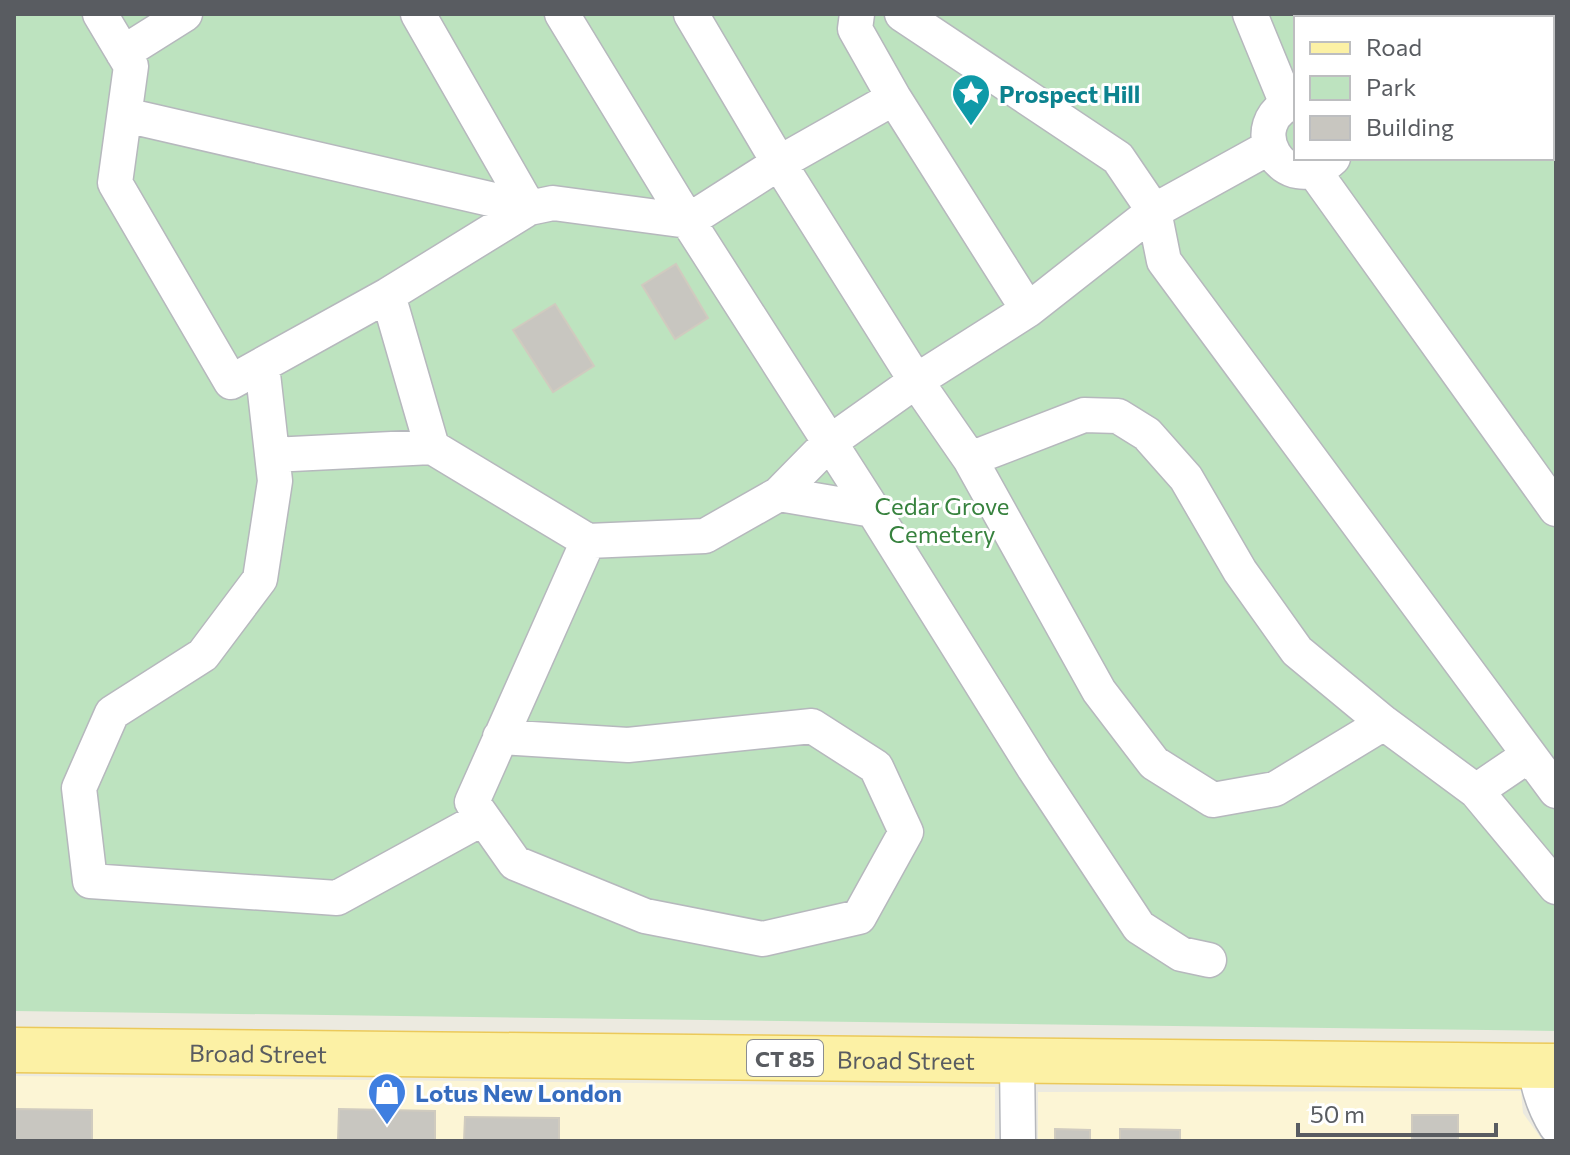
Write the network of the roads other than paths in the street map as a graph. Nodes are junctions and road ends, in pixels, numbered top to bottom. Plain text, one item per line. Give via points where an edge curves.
1 (100, 14) edge
2 (185, 14) edge
3 (418, 14) edge
4 (562, 14) edge
5 (691, 14) edge
6 (857, 14) edge
7 (902, 14) edge
8 (1250, 14) edge
9 (123, 53) junction
10 (894, 98) junction
11 (1292, 102) edge
12 (125, 115) junction
13 (1270, 147) junction
14 (779, 163) junction
15 (1324, 165) edge
16 (529, 208) junction
17 (1154, 211) junction
18 (688, 221) junction
19 (388, 295) junction
20 (1028, 310) junction
21 (262, 365) junction
22 (916, 381) junction
23 (830, 442) junction
24 (432, 447) junction
25 (272, 455) junction
26 (970, 459) junction
27 (779, 494) junction
28 (1556, 509) edge
29 (873, 510) junction
30 (588, 541) junction
31 (1384, 723) junction
32 (500, 737) junction
33 (1529, 755) junction
34 (1476, 791) junction
35 (1556, 791) edge
36 (483, 818) junction
37 (1556, 887) edge
38 (1209, 960) dead end
39 (14, 1050) edge
40 (1017, 1061) junction
41 (1546, 1066) edge
42 (1556, 1126) edge
43 (1018, 1141) edge

1 - 9 street
2 - 9 street
3 - 16 street
4 - 18 street
5 - 14 street
6 - 10 street via 855,29
7 - 17 street via 1118,158
8 - 11 street
9 - 12 street via 131,66
10 - 14 street
10 - 20 street
11 - 13 street via 1279,110 1269,127
12 - 16 street
12 - 21 street via 115,183 231,382
13 - 15 street via 1292,170
13 - 17 street
14 - 18 street
14 - 22 street
15 - 28 street
16 - 18 street via 553,203
16 - 19 street
17 - 20 street
17 - 33 street via 1164,261
18 - 23 street
19 - 21 street
19 - 24 street
20 - 22 street
21 - 25 street
22 - 23 street
22 - 26 street
23 - 27 street
23 - 29 street
24 - 25 street
24 - 30 street
25 - 36 street via 275,481 260,579 203,655 112,713 79,788 90,881 337,898
26 - 31 street via 1084,415 1118,416 1147,434 1186,478 1240,571 1297,651
26 - 31 street via 1099,691 1154,763 1213,800 1275,789
27 - 29 street
27 - 30 street via 705,536
29 - 38 street via 1139,927 1181,954
30 - 32 street
31 - 34 street
32 - 36 street via 472,802
32 - 36 street via 628,745 812,726 876,767 906,832 859,917 763,939 645,916 515,863
33 - 34 street
33 - 35 street
34 - 37 street
39 - 40 main road, Broad Street / CT 85
40 - 41 main road, Broad Street / CT 85
40 - 43 street
41 - 42 street via 1539,1090

